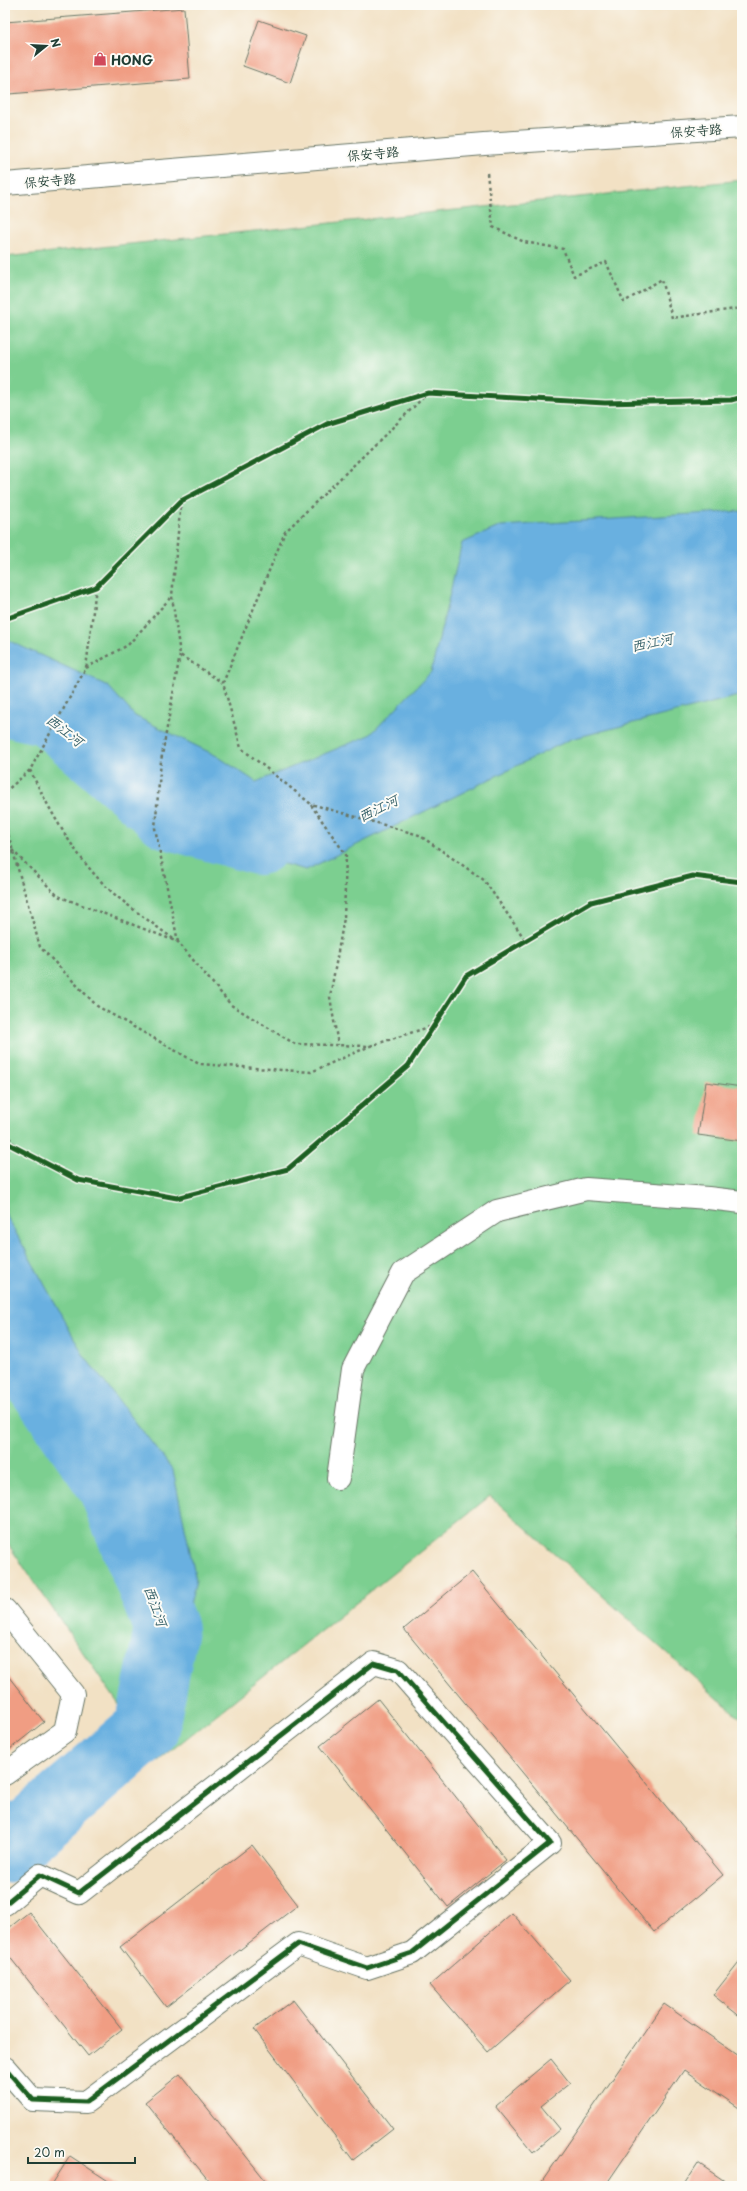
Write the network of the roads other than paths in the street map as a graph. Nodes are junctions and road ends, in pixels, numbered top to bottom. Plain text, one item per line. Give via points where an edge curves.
1 (742, 127) edge
2 (5, 184) edge
3 (742, 1202) edge
4 (338, 1478) dead end
5 (5, 1610) edge
6 (5, 1774) edge
7 (5, 1904) edge
8 (5, 2068) edge

1 - 2 street, 保安寺路 via 484,144
3 - 4 street via 586,1189 497,1211 403,1273 353,1369
5 - 6 street via 73,1694 65,1731
7 - 8 street via 40,1875 79,1893 374,1663 398,1670 550,1843 412,1953 367,1968 298,1944 86,2102 33,2100

